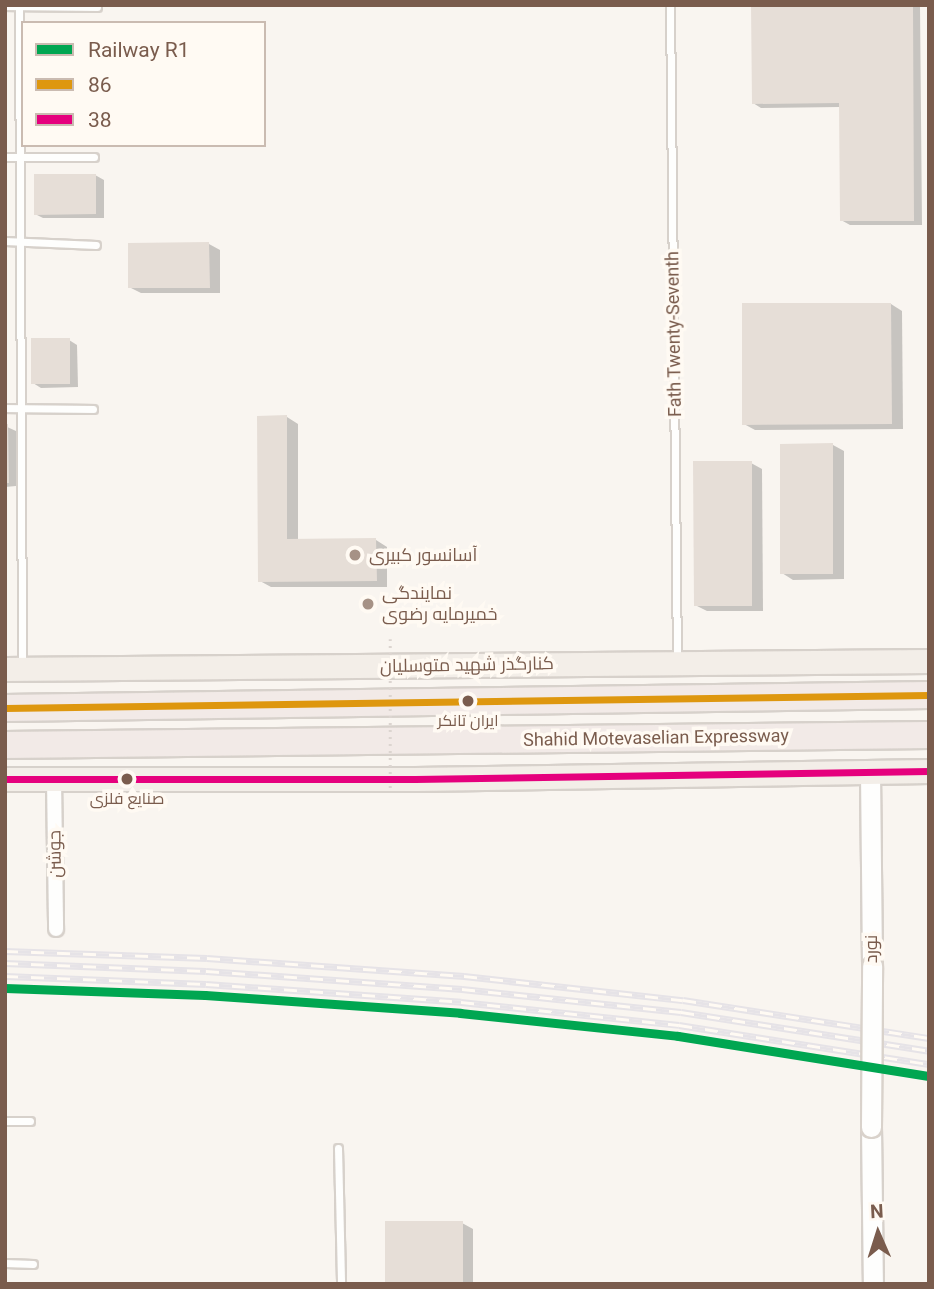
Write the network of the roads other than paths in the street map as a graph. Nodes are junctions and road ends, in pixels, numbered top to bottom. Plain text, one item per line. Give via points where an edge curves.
1 (670, 5) edge
2 (5, 6) edge
3 (19, 6) edge
4 (97, 7) dead end
5 (20, 157) junction
6 (93, 157) dead end
7 (5, 158) edge
8 (20, 241) junction
9 (5, 242) edge
10 (96, 245) dead end
11 (5, 408) edge
12 (21, 408) junction
13 (93, 409) dead end
14 (929, 661) edge
15 (677, 663) junction
16 (14, 669) edge
17 (929, 695) edge
18 (5, 708) edge
19 (929, 735) edge
20 (5, 745) edge
21 (929, 771) edge
22 (870, 772) junction
23 (5, 779) edge
24 (54, 779) junction
25 (56, 929) dead end
26 (5, 1121) edge
27 (30, 1121) dead end
28 (338, 1148) dead end
29 (5, 1264) edge
30 (33, 1264) dead end
31 (341, 1284) edge
32 (873, 1284) edge

1 - 15 lane, Fath Twenty-Seventh
2 - 3 lane
3 - 4 lane
3 - 5 lane
5 - 6 lane
5 - 7 lane
5 - 8 lane
8 - 9 lane
8 - 10 lane
8 - 12 lane
11 - 12 lane
12 - 13 lane
12 - 16 lane
14 - 15 main road, کنارگذر شهید متوسلیان
15 - 16 main road, کنارگذر شهید متوسلیان
17 - 18 highway
19 - 20 highway, Shahid Motevaselian Expressway
21 - 22 main road
22 - 24 main road
22 - 32 street, نورد, bridge
23 - 24 main road
24 - 25 street, جوشن
26 - 27 lane
28 - 31 lane
29 - 30 lane

